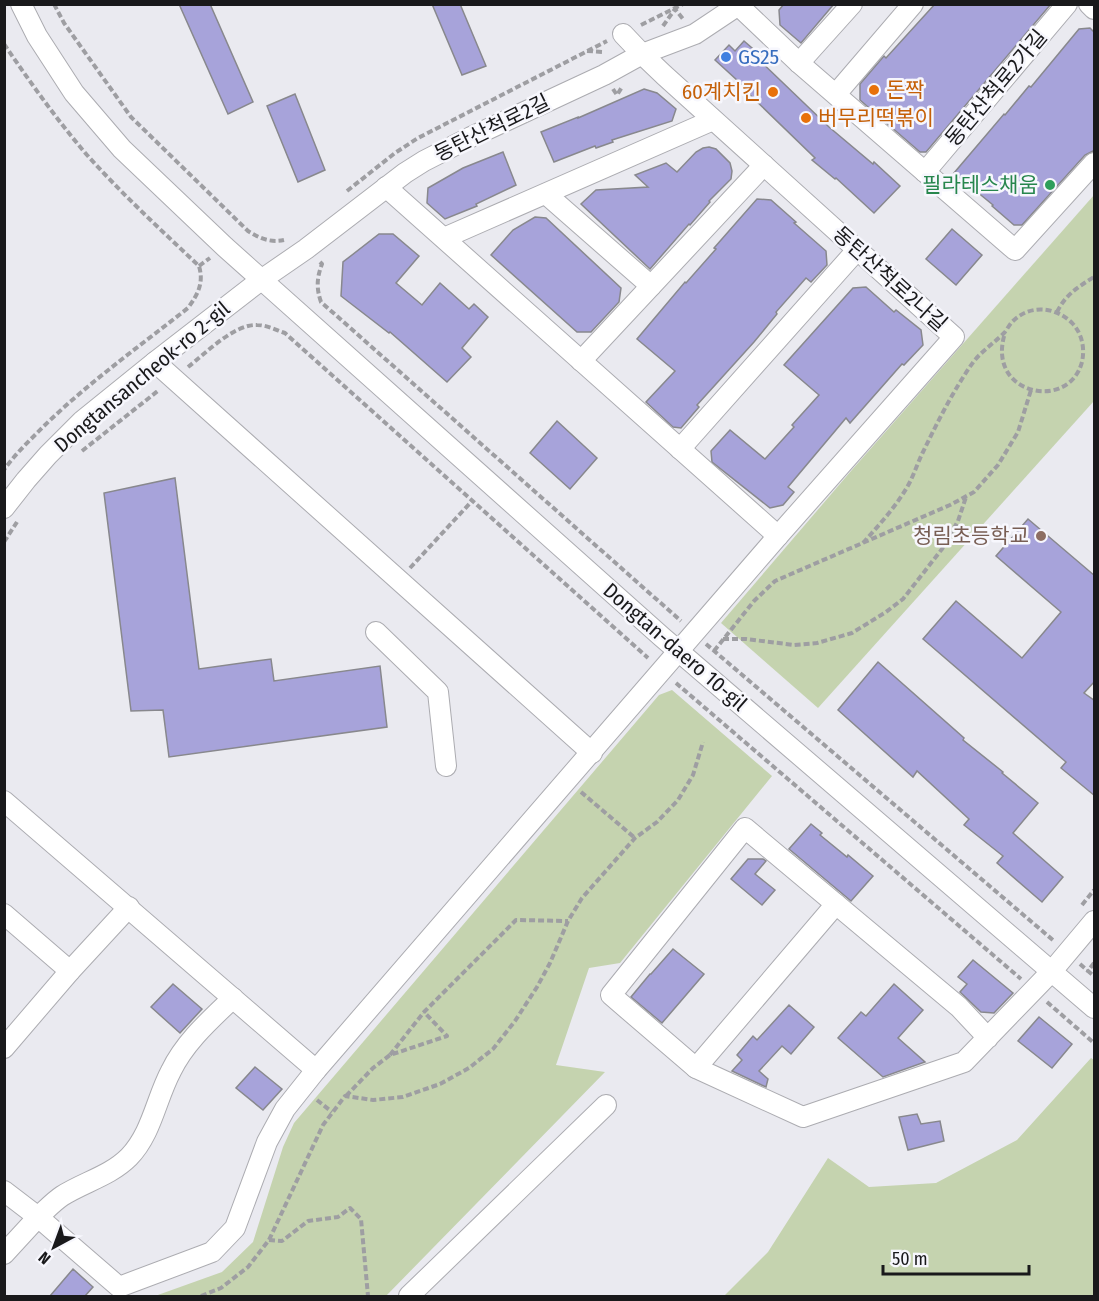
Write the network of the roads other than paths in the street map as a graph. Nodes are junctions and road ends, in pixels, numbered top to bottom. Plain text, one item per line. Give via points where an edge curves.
1 (21, 4) edge
2 (852, 4) edge
3 (913, 4) edge
4 (1068, 4) edge
5 (1089, 4) edge
6 (739, 5) edge
7 (1095, 9) edge
8 (623, 34) road end
9 (642, 54) junction
10 (799, 63) junction
11 (836, 94) junction
12 (713, 120) junction
13 (1095, 163) edge
14 (764, 165) junction
15 (924, 172) junction
16 (386, 187) junction
17 (546, 194) junction
18 (444, 238) junction
19 (857, 249) junction
20 (261, 280) junction
21 (651, 286) junction
22 (581, 361) junction
23 (155, 362) junction
24 (680, 449) junction
25 (12, 513) edge
26 (778, 536) junction
27 (376, 632) dead end
28 (679, 652) junction
29 (592, 753) junction
30 (446, 766) dead end
31 (4, 801) edge
32 (836, 904) junction
33 (129, 907) junction
34 (4, 914) edge
35 (1095, 921) edge
36 (70, 971) junction
37 (1052, 971) junction
38 (233, 998) junction
39 (1095, 1008) edge
40 (988, 1038) junction
41 (4, 1048) edge
42 (696, 1068) junction
43 (316, 1070) junction
44 (606, 1105) dead end
45 (4, 1191) edge
46 (38, 1217) junction
47 (4, 1254) edge
48 (112, 1292) edge
49 (409, 1296) edge

1 - 20 street, Dongtan-daero 10-gil via 74,93 122,149
2 - 10 street
3 - 11 street
4 - 15 street, 동탄산척로2가길
5 - 7 street
6 - 9 street, 동탄산척로2길 via 695,34
6 - 10 street
8 - 9 street, 동탄산척로2나길
9 - 12 street, 동탄산척로2나길
9 - 16 street, 동탄산척로2길 via 424,161
10 - 11 street
11 - 15 street
12 - 14 street, 동탄산척로2나길
12 - 17 street
13 - 15 street via 1015,250
14 - 19 street, 동탄산척로2나길
14 - 21 street
16 - 18 street
16 - 20 street, 동탄산척로2길
17 - 18 street
17 - 21 street
18 - 22 street
19 - 24 street
19 - 26 street, 동탄산척로2나길 via 954,337
20 - 23 street, Dongtansancheok-ro 2-gil
20 - 28 street, Dongtan-daero 10-gil
21 - 22 street
22 - 24 street
23 - 25 street, Dongtansancheok-ro 2-gil via 82,421 33,471
23 - 29 street
24 - 26 street
26 - 28 street, 동탄산척로2나길
27 - 30 street via 438,692
28 - 29 street, 동탄산척로2나길
28 - 37 street, Dongtan-daero 10-gil
29 - 43 street, 동탄산척로2나길
31 - 33 street
32 - 40 street via 959,1007
32 - 42 street
32 - 42 street via 745,828 611,995
33 - 36 street
33 - 38 street
34 - 36 street
35 - 37 street
36 - 41 street
37 - 39 street, Dongtan-daero 10-gil
37 - 40 street
38 - 43 street
38 - 46 street via 189,1043 171,1069 145,1136 128,1157 103,1176 61,1197
40 - 42 street via 964,1062 803,1117
43 - 48 street, 동탄산척로2나길 via 285,1110 267,1142 235,1228 212,1252
44 - 49 street
45 - 46 street
46 - 47 street
46 - 48 street

